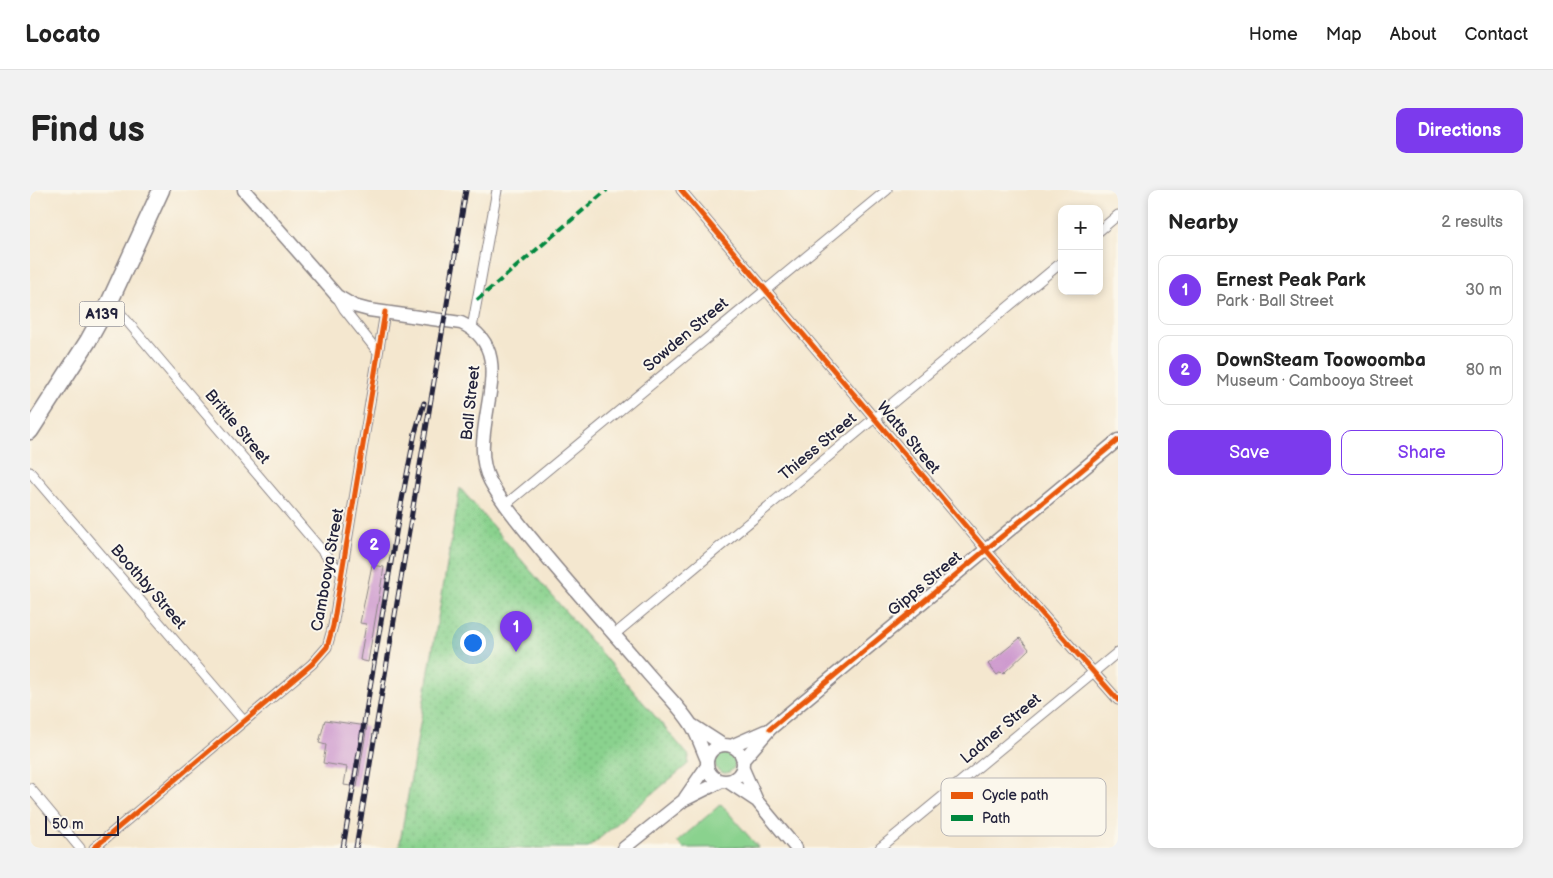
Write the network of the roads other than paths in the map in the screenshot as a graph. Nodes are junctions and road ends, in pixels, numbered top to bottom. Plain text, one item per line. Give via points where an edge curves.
1 (160, 190) edge
2 (244, 190) edge
3 (497, 190) edge
4 (681, 190) edge
5 (887, 190) edge
6 (1118, 215) edge
7 (1103, 228) edge
8 (1058, 265) edge
9 (765, 289) junction
10 (337, 296) junction
11 (110, 301) junction
12 (385, 312) junction
13 (472, 328) junction
14 (378, 352) junction
15 (875, 418) junction
16 (30, 431) edge
17 (1118, 440) edge
18 (30, 472) edge
19 (505, 505) junction
20 (986, 550) junction
21 (340, 573) junction
22 (615, 634) junction
23 (1118, 652) edge
24 (1094, 672) junction
25 (1118, 700) edge
26 (243, 720) junction
27 (692, 725) junction
28 (770, 729) junction
29 (727, 746) junction
30 (707, 763) junction
31 (743, 765) junction
32 (965, 778) edge
33 (725, 781) junction
34 (30, 788) edge
35 (941, 798) edge
36 (684, 800) junction
37 (757, 801) junction
38 (80, 848) edge
39 (94, 848) edge
40 (624, 848) edge
41 (796, 848) edge
42 (880, 848) edge

1 - 11 highway, A139
2 - 10 main road
3 - 13 street
4 - 9 street, Watts Street
5 - 9 street, Sowden Street
6 - 7 street
8 - 15 street, Thiess Street
9 - 15 street, Watts Street
9 - 19 street, Sowden Street
10 - 12 main road via 354,306
10 - 14 street via 344,310
11 - 16 highway, A139
11 - 21 street, Brittle Street
12 - 13 main road via 443,318
12 - 14 street, Cambooya Street
13 - 19 main road, Ball Street via 488,346 492,364 483,430 484,462 489,480
14 - 21 street, Cambooya Street
15 - 20 street, Watts Street
15 - 22 street, Thiess Street
17 - 20 main road, Gipps Street
18 - 26 street, Boothby Street
19 - 22 main road, Ball Street
20 - 24 street, Watts Street
20 - 28 main road, Gipps Street
21 - 26 street, Cambooya Street via 327,647 312,664
22 - 27 main road, Ball Street
23 - 24 street, Ladner Street
24 - 25 street, Watts Street
24 - 32 street, Ladner Street
26 - 39 street, Cambooya Street
27 - 29 main road, Ball Street
27 - 30 main road, Ball Street
28 - 29 main road, Gipps Street
28 - 31 main road, Gipps Street
29 - 30 main road via 713,750
29 - 31 main road via 739,752
30 - 33 main road via 712,776
30 - 36 main road
31 - 33 main road via 737,778
31 - 37 main road
33 - 36 main road
33 - 37 main road
34 - 38 street
35 - 42 street, Ladner Street
36 - 40 main road
37 - 41 main road

